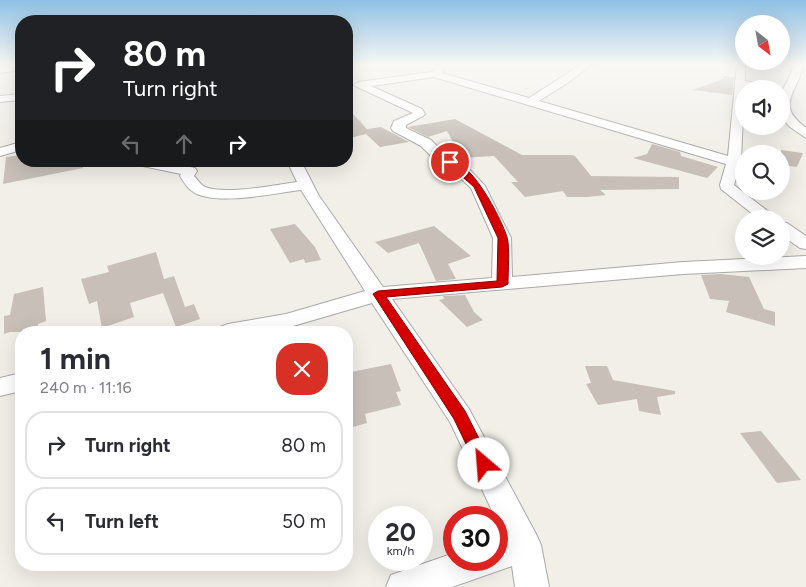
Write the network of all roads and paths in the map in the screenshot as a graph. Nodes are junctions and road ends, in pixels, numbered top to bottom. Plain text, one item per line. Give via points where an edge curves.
1 (368, 91) edge
2 (503, 91) edge
3 (548, 91) edge
4 (15, 98) edge
5 (0, 99) edge
6 (532, 101) junction
7 (790, 120) edge
8 (806, 134) edge
9 (735, 135) edge
10 (15, 148) edge
11 (0, 152) edge
12 (734, 162) junction
13 (169, 167) edge
14 (296, 167) edge
15 (304, 185) junction
16 (757, 210) edge
17 (790, 233) edge
18 (806, 244) edge
19 (806, 262) edge
20 (502, 284) junction
21 (378, 294) junction
22 (260, 326) edge
23 (15, 383) edge
24 (0, 387) edge
25 (511, 550) edge
26 (450, 571) edge
27 (403, 587) edge
28 (532, 587) edge

1 - 20 street via 418,111 419,114 401,121 398,124 401,127 397,128 426,142 445,162 450,162 478,186 502,238
2 - 6 street
3 - 6 street
4 - 5 street
6 - 12 street
7 - 8 street
9 - 12 street
10 - 11 street
12 - 16 street via 728,189
13 - 15 street via 190,171 187,176 199,190 215,193
14 - 15 street
15 - 21 street
17 - 18 street
19 - 20 street via 683,268
20 - 21 street
21 - 22 street
21 - 25 street via 460,416
23 - 24 street
25 - 28 street
26 - 27 street

